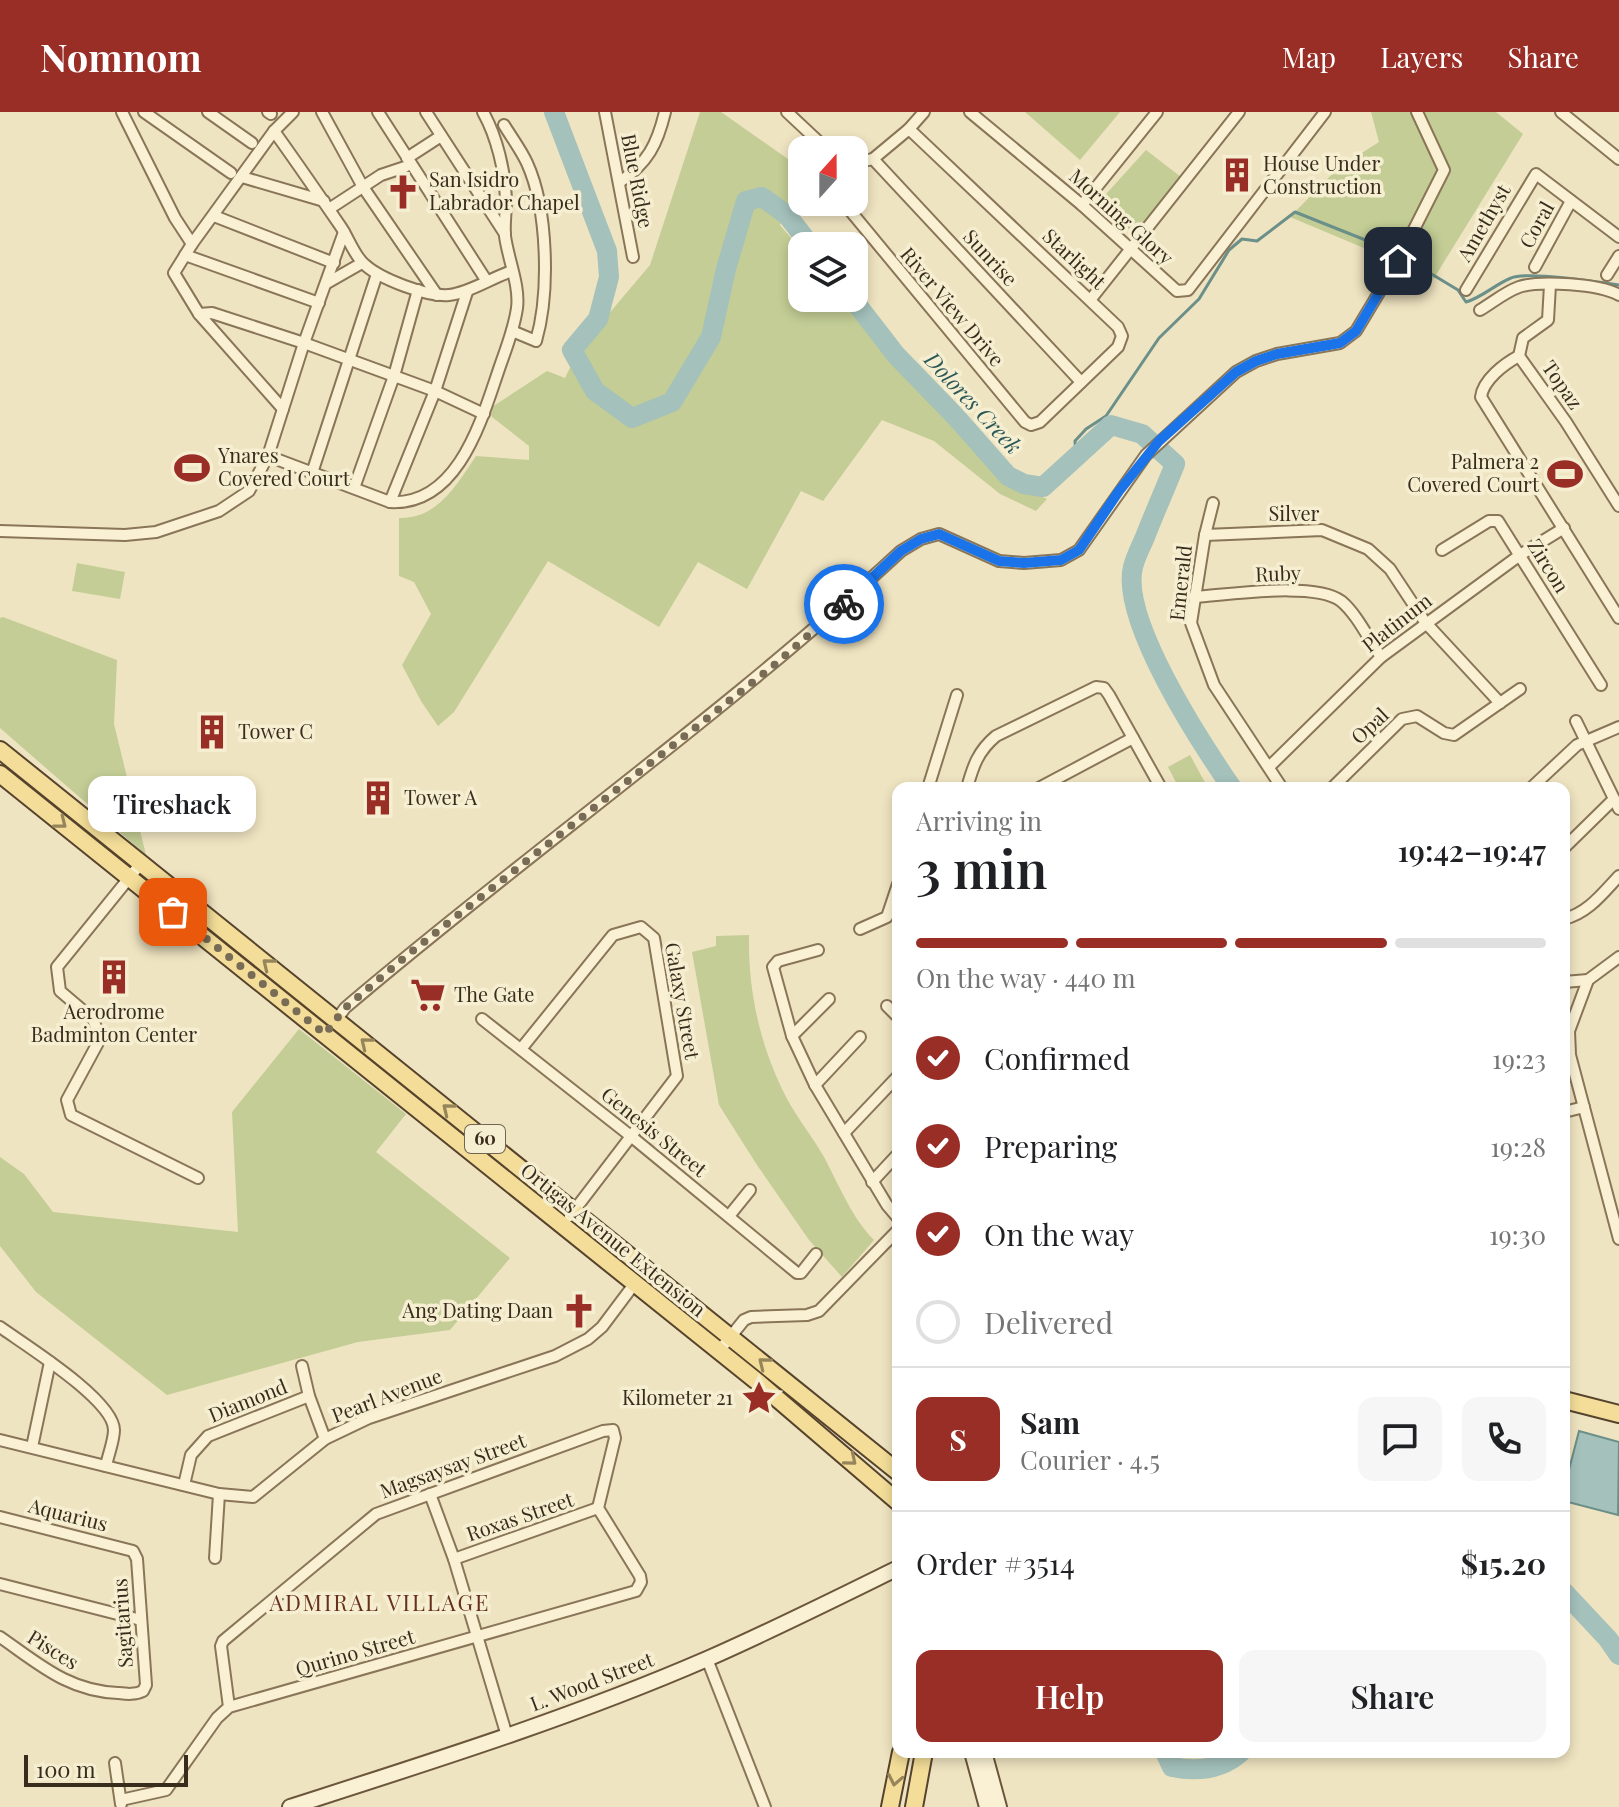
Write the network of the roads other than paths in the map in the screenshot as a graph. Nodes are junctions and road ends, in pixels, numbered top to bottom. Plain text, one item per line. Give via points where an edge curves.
1 (122, 112) edge
2 (144, 112) edge
3 (208, 112) edge
4 (293, 112) edge
5 (322, 112) edge
6 (378, 112) edge
7 (426, 112) edge
8 (483, 112) edge
9 (605, 112) edge
10 (665, 112) edge
11 (787, 112) edge
12 (924, 112) edge
13 (970, 112) edge
14 (1157, 112) edge
15 (1239, 112) edge
16 (1325, 112) edge
17 (1417, 112) edge
18 (1561, 112) edge
19 (504, 125) dead end
20 (909, 129) junction
21 (274, 131) junction
22 (441, 136) junction
23 (813, 136) edge
24 (252, 143) dead end
25 (873, 159) junction
26 (1619, 159) edge
27 (868, 160) edge
28 (406, 162) junction
29 (237, 175) junction
30 (620, 182) junction
31 (363, 187) junction
32 (1571, 201) junction
33 (326, 205) junction
34 (1082, 205) junction
35 (214, 216) junction
36 (855, 216) edge
37 (344, 232) junction
38 (505, 234) junction
39 (1619, 237) edge
40 (192, 244) junction
41 (1131, 250) junction
42 (185, 255) junction
43 (1619, 256) edge
44 (633, 257) dead end
45 (334, 263) junction
46 (362, 263) junction
47 (1535, 267) dead end
48 (512, 271) junction
49 (377, 274) junction
50 (1607, 275) dead end
51 (486, 280) junction
52 (327, 283) junction
53 (1550, 285) junction
54 (418, 290) junction
55 (1466, 290) dead end
56 (467, 292) junction
57 (437, 295) junction
58 (1619, 295) edge
59 (1091, 299) junction
60 (319, 303) junction
61 (1480, 310) dead end
62 (199, 314) junction
63 (512, 331) junction
64 (304, 343) junction
65 (1519, 356) junction
66 (348, 359) junction
67 (394, 376) junction
68 (1081, 382) junction
69 (435, 391) junction
70 (283, 409) junction
71 (484, 414) junction
72 (1040, 422) joint
73 (268, 456) junction
74 (312, 473) junction
75 (354, 488) junction
76 (390, 502) junction
77 (1213, 503) dead end
78 (1619, 506) edge
79 (1564, 528) junction
80 (0, 531) edge
81 (1205, 535) junction
82 (1442, 550) dead end
83 (1520, 555) junction
84 (1194, 597) junction
85 (1619, 618) edge
86 (1425, 622) junction
87 (1381, 657) junction
88 (1601, 685) dead end
89 (1520, 689) dead end
90 (957, 695) dead end
91 (1500, 703) junction
92 (1576, 721) dead end
93 (1619, 727) edge
94 (1133, 738) junction
95 (1585, 740) junction
96 (0, 750) edge
97 (1269, 767) junction
98 (0, 774) edge
99 (930, 782) edge
100 (969, 782) edge
101 (1050, 782) edge
102 (1158, 782) edge
103 (1278, 782) edge
104 (1338, 782) edge
105 (1537, 782) edge
106 (1617, 804) edge
107 (1570, 843) edge
108 (142, 862) junction
109 (1619, 876) edge
110 (130, 878) junction
111 (892, 902) edge
112 (1570, 917) edge
113 (860, 929) dead end
114 (818, 950) dead end
115 (1619, 957) edge
116 (1588, 980) junction
117 (1570, 982) edge
118 (829, 999) dead end
119 (887, 1006) dead end
120 (892, 1011) edge
121 (337, 1019) junction
122 (482, 1019) dead end
123 (1570, 1028) edge
124 (325, 1034) junction
125 (792, 1036) junction
126 (860, 1037) dead end
127 (521, 1049) junction
128 (1570, 1055) edge
129 (892, 1082) edge
130 (815, 1085) junction
131 (1584, 1107) junction
132 (1570, 1110) edge
133 (844, 1133) junction
134 (632, 1137) junction
135 (892, 1160) edge
136 (198, 1178) dead end
137 (872, 1182) junction
138 (750, 1190) dead end
139 (574, 1211) junction
140 (892, 1211) edge
141 (729, 1216) junction
142 (563, 1225) junction
143 (892, 1236) edge
144 (1619, 1239) edge
145 (816, 1254) dead end
146 (635, 1283) junction
147 (0, 1327) edge
148 (730, 1336) junction
149 (719, 1351) junction
150 (50, 1362) junction
151 (302, 1366) dead end
152 (309, 1396) junction
153 (1570, 1401) edge
154 (1618, 1411) edge
155 (325, 1439) junction
156 (0, 1440) edge
157 (32, 1447) junction
158 (106, 1466) junction
159 (892, 1467) edge
160 (184, 1485) junction
161 (219, 1494) junction
162 (430, 1494) junction
163 (892, 1497) edge
164 (598, 1508) junction
165 (0, 1517) edge
166 (127, 1548) joint
167 (215, 1558) dead end
168 (454, 1559) junction
169 (892, 1571) edge
170 (0, 1584) edge
171 (141, 1620) junction
172 (0, 1637) edge
173 (478, 1637) junction
174 (707, 1659) junction
175 (136, 1694) joint
176 (229, 1707) junction
177 (507, 1736) junction
178 (900, 1758) edge
179 (923, 1758) edge
180 (974, 1758) edge
181 (986, 1758) edge
182 (115, 1763) dead end
183 (121, 1804) edge
184 (290, 1807) edge
185 (765, 1807) edge
186 (890, 1807) edge
187 (914, 1807) edge
188 (987, 1807) edge
189 (999, 1807) edge

1 - 40 street
2 - 29 street
3 - 24 street
4 - 21 street
5 - 31 street
6 - 28 street
7 - 22 street
8 - 38 street via 498,152 506,197
9 - 30 street, Blue Ridge
10 - 30 street via 640,168
11 - 23 street
12 - 20 street
13 - 34 street, Morning Glory
14 - 34 street
15 - 41 street
16 - 41 street, Morning Glory via 1188,290 1177,291
17 - 121 street via 1444,170 1356,331 1340,343 1277,354 1236,372 1159,441 1079,550 1061,560 999,561 939,534 901,551 772,667 410,953
18 - 26 street
19 - 63 street via 527,164 541,220 546,280 536,341
20 - 25 street
20 - 59 street, Starlight
21 - 29 street
21 - 33 street
22 - 28 street
22 - 38 street
25 - 27 street
25 - 68 street, Sunrise
28 - 31 street
28 - 51 street
29 - 33 street
29 - 35 street
30 - 44 street, Blue Ridge
31 - 33 street
31 - 57 street
32 - 39 street
32 - 47 street, Coral
32 - 55 street, Amethyst via 1539,174 1533,175
33 - 37 street
34 - 41 street, Morning Glory
35 - 40 street
35 - 45 street
36 - 72 street, River View Drive via 1025,422
37 - 45 street
37 - 46 street
38 - 48 street
40 - 42 street
41 - 59 street
42 - 60 street
42 - 62 street via 174,273
43 - 50 street
45 - 52 street
46 - 49 street
46 - 52 street
48 - 51 street
48 - 63 street via 518,305
49 - 54 street
49 - 66 street
51 - 56 street
52 - 60 street
53 - 58 street
53 - 61 street via 1515,288
53 - 65 street, Topaz via 1548,320 1523,338
54 - 57 street
54 - 67 street
56 - 57 street
56 - 69 street
59 - 68 street, Starlight via 1122,336 1118,347
60 - 64 street
62 - 64 street via 212,313
62 - 70 street
63 - 71 street
64 - 66 street
64 - 70 street
65 - 78 street, Topaz
65 - 79 street via 1485,385 1481,397
66 - 67 street
66 - 74 street
67 - 69 street
67 - 75 street
68 - 72 street, Starlight
69 - 71 street
69 - 76 street
70 - 73 street
71 - 76 street via 466,455 443,480 425,496
73 - 74 street
73 - 80 street via 249,491 219,511 156,532
74 - 75 street
75 - 76 street
77 - 81 street, Emerald
79 - 83 street, Platinum
79 - 85 street
81 - 84 street, Emerald
81 - 86 street, Silver via 1322,530 1346,539 1368,549 1390,569
82 - 83 street, Zircon via 1495,519
83 - 86 street, Platinum
83 - 88 street, Zircon
84 - 87 street, Ruby via 1328,593 1343,603
84 - 97 street, Emerald via 1191,623 1214,685
86 - 87 street, Platinum
86 - 91 street, Silver
87 - 97 street, Platinum
89 - 91 street, Opal
90 - 99 street
91 - 104 street, Opal via 1451,735 1417,716 1402,719
92 - 95 street
93 - 95 street
94 - 100 street via 1104,688 1096,687 996,736 975,760
94 - 101 street
94 - 102 street
95 - 105 street
95 - 106 street
96 - 108 main road, Ortigas Avenue Extension / 60
97 - 103 street, Emerald
98 -> 110 main road, Ortigas Avenue Extension / 60
106 - 107 street
108 - 110 street
121 -> 108 main road, Ortigas Avenue Extension / 60
109 - 112 street via 1588,908
110 - 124 main road, Ortigas Avenue Extension / 60
110 - 136 street via 57,967 60,991 93,1019 100,1039 67,1106 71,1115
111 - 113 street via 887,917
114 - 125 street via 773,967
115 - 116 street
116 - 117 street
116 - 123 street
118 - 125 street
119 - 120 street
121 - 124 main road
139 -> 121 main road, Ortigas Avenue Extension / 60
122 - 127 street, Genesis Street
124 - 142 main road, Ortigas Avenue Extension / 60
125 - 130 street
126 - 130 street
127 - 134 street, Genesis Street
127 - 134 street, Galaxy Street via 614,933 644,928 654,938 677,1076
128 - 131 street
129 - 133 street
130 - 133 street
131 - 132 street
131 - 144 street
133 - 137 street
134 - 139 street, Galaxy Street
134 - 141 street, Genesis Street
135 - 137 street
137 - 140 street
138 - 141 street
139 - 142 street, Galaxy Street
139 - 148 main road, Ortigas Avenue Extension / 60
141 - 145 street, Genesis Street via 797,1273
142 - 146 main road, Ortigas Avenue Extension / 60
143 - 148 street via 819,1311 751,1317
146 - 149 main road, Ortigas Avenue Extension / 60
146 - 155 street, Pearl Avenue via 602,1327 555,1356 369,1418
147 - 150 street
148 - 149 street
159 -> 148 main road, Ortigas Avenue Extension / 60
149 -> 163 main road, Ortigas Avenue Extension / 60
150 - 157 street
150 - 158 street via 110,1414 114,1429
151 - 152 street
152 - 155 street
152 - 160 street, Diamond via 208,1436 191,1455
153 - 154 main road
155 - 161 street, Pearl Avenue via 261,1493 244,1498
156 - 157 street, Pearl Avenue
157 - 158 street, Pearl Avenue
158 - 160 street, Pearl Avenue
160 - 161 street, Pearl Avenue
161 - 167 street
162 - 164 street, Magsaysay Street via 613,1430
162 - 168 street
162 - 176 street, Magsaysay Street via 376,1514 223,1641
164 - 168 street, Roxas Street
164 - 173 street, Qurino Street via 640,1576 636,1591
165 - 166 street, Aquarius
166 - 171 street, Sagitarius via 137,1559
168 - 173 street
169 - 174 main road, L. Wood Street
170 - 171 street
171 - 175 street, Sagitarius via 146,1685
172 - 175 street, Pisces via 66,1683 97,1692
173 - 176 street, Qurino Street
173 - 177 street
174 - 177 main road, L. Wood Street
174 - 185 street
176 - 183 street via 166,1790
177 - 184 main road, L. Wood Street
178 -> 186 main road
179 - 187 main road
180 - 188 main road
181 - 189 main road
182 - 183 street

